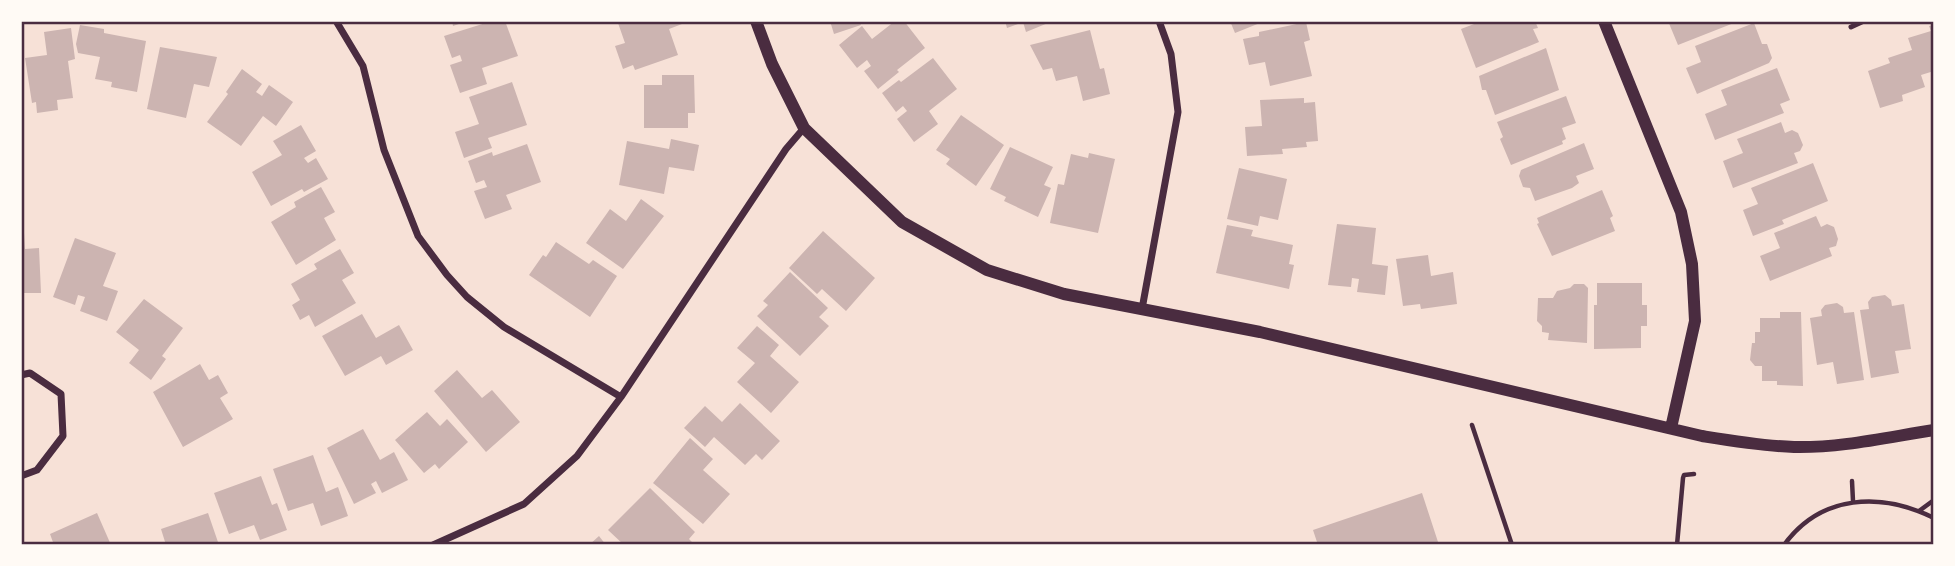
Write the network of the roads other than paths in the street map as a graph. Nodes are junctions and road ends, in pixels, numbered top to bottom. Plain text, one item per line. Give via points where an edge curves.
1 (336, 21) edge
2 (756, 21) edge
3 (1159, 21) edge
4 (1604, 21) edge
5 (1864, 21) edge
6 (1851, 27) dead end
7 (804, 128) junction
8 (1142, 309) junction
9 (21, 375) edge
10 (621, 397) junction
11 (1671, 428) junction
12 (1934, 430) edge
13 (21, 476) edge
14 (433, 545) edge

1 - 10 street via 363,66 384,150 418,236 447,275 504,327
2 - 7 street
3 - 8 street via 1171,54 1178,112
4 - 11 street via 1681,212 1692,264 1695,321
5 - 6 lane
7 - 8 street via 902,222 987,270 1064,294
7 - 10 street
8 - 11 street
9 - 13 street via 30,373 61,394 63,436 37,470
10 - 14 street via 577,456 524,504
11 - 12 street via 1747,444 1796,447 1850,444

